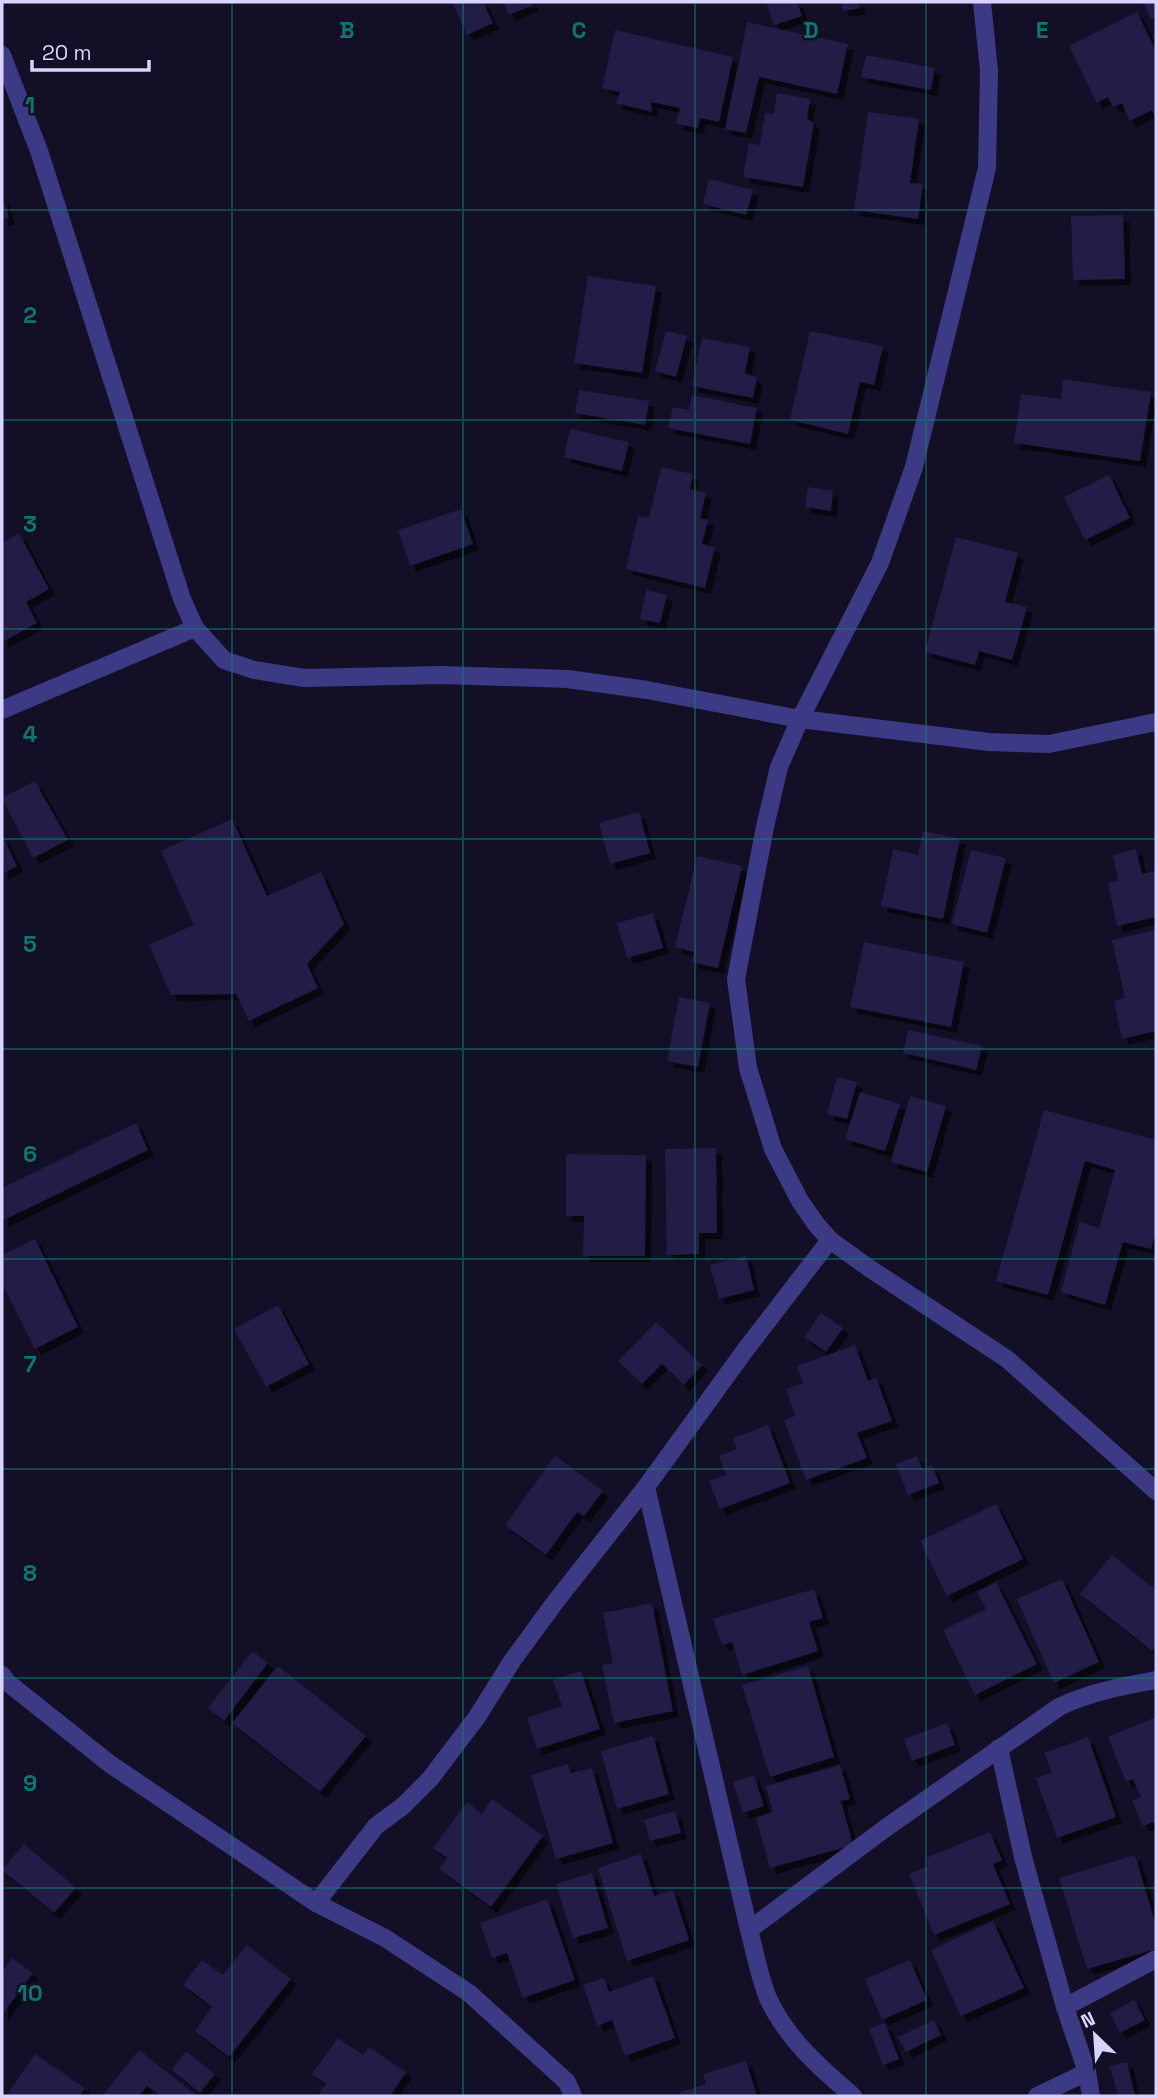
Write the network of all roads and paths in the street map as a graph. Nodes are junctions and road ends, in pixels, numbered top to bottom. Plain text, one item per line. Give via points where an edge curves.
1 (982, 2) edge
2 (2, 55) edge
3 (195, 628) junction
4 (2, 710) edge
5 (800, 719) junction
6 (1156, 722) edge
7 (830, 1240) junction
8 (646, 1487) junction
9 (1156, 1491) edge
10 (1156, 1680) edge
11 (4, 1681) edge
12 (999, 1748) junction
13 (316, 1903) junction
14 (749, 1930) junction
15 (1156, 1959) edge
16 (1065, 2007) junction
17 (1087, 2072) junction
18 (573, 2096) edge
19 (853, 2096) edge
20 (1037, 2096) edge
21 (1091, 2096) edge

1 - 5 street via 989,71 987,168 914,467 880,563
2 - 3 street via 39,151 170,565
3 - 4 street
3 - 5 street via 225,660 304,678 469,675 568,679
5 - 6 street via 989,742 1049,744
5 - 7 street via 779,767 736,979 748,1068 773,1149 800,1201
7 - 8 street
7 - 9 street via 1007,1359
8 - 13 street via 556,1601 430,1779 376,1826
8 - 14 street
10 - 12 street via 1076,1699
11 - 13 street via 110,1764
12 - 14 street
12 - 16 street via 1023,1857
13 - 18 street via 385,1938 469,1993 567,2082
14 - 19 street via 763,1984 782,2024 824,2072
15 - 16 street
16 - 17 street
17 - 20 street
17 - 21 street

